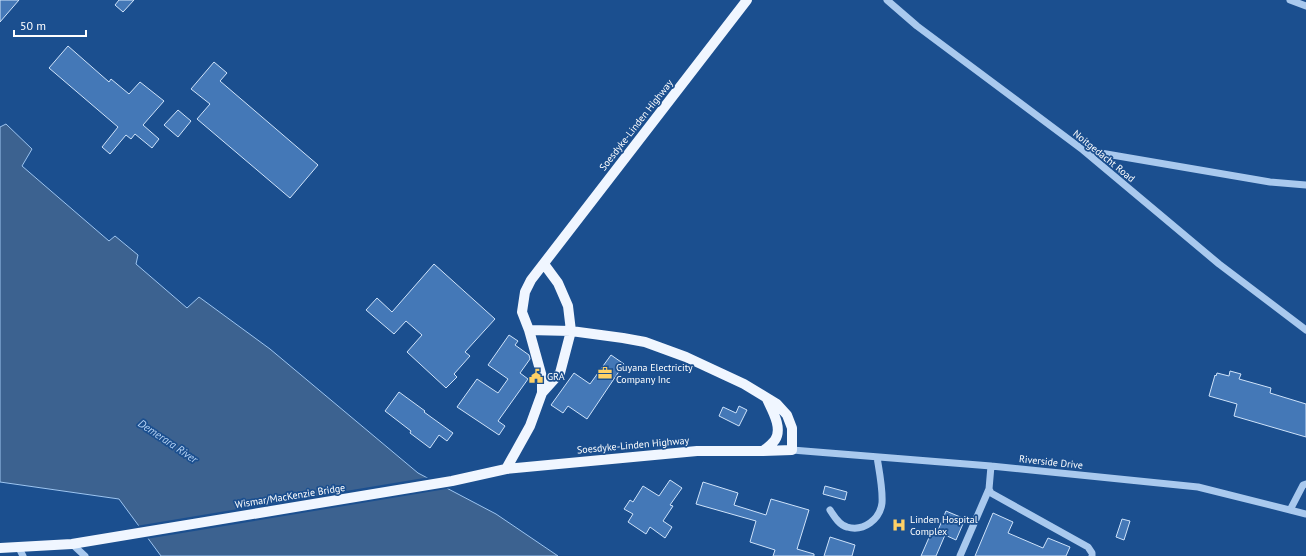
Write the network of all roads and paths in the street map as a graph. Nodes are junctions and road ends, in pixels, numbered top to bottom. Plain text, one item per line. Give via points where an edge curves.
1 (747, 0) edge
2 (887, 0) edge
3 (1290, 0) edge
4 (1306, 6) edge
5 (1083, 150) junction
6 (1306, 185) edge
7 (544, 264) junction
8 (529, 330) junction
9 (1306, 330) edge
10 (571, 331) junction
11 (542, 393) junction
12 (767, 398) junction
13 (792, 450) junction
14 (763, 451) junction
15 (877, 456) junction
16 (991, 466) junction
17 (506, 469) junction
18 (452, 481) joint
19 (1306, 484) edge
20 (989, 489) junction
21 (830, 510) dead end
22 (1290, 510) junction
23 (1306, 514) edge
24 (72, 544) junction
25 (0, 548) edge
26 (21, 552) edge
27 (85, 556) edge
28 (960, 556) edge
29 (1092, 556) edge

1 - 7 main road, Soesdyke-Linden Highway
2 - 5 street, Noitgedacht Road
3 - 4 street
5 - 6 street via 1270,182
5 - 9 street, Noitgedacht Road via 1219,264
7 - 8 main road, Soesdyke-Linden Highway via 525,292 522,312
7 - 10 main road, Soesdyke-Linden Highway via 558,283 568,306
8 - 10 main road
8 - 11 main road, Soesdyke-Linden Highway via 542,377
10 - 11 main road, Soesdyke-Linden Highway via 560,373
10 - 12 main road via 645,342 686,357 744,384
11 - 17 main road, Soesdyke-Linden Highway via 530,426
12 - 13 main road via 787,415 792,428
12 - 14 main road via 778,431 776,439
13 - 14 main road, Soesdyke-Linden Highway
13 - 15 street, Riverside Drive
14 - 17 main road, Soesdyke-Linden Highway via 697,451
15 - 16 street, Riverside Drive
15 - 21 street via 882,502 876,518 869,525 858,528 846,527
16 - 20 street
16 - 22 street, Riverside Drive via 1198,487
17 - 18 main road, Soesdyke-Linden Highway
18 - 24 main road, Wismar/MacKenzie Bridge
19 - 22 street via 1303,485
20 - 28 street
20 - 29 street via 991,493 1088,547
22 - 23 street, Riverside Drive
24 - 26 main road, Wismar/MacKenzie Bridge
24 - 27 street
25 - 26 main road, Wismar/MacKenzie Bridge

